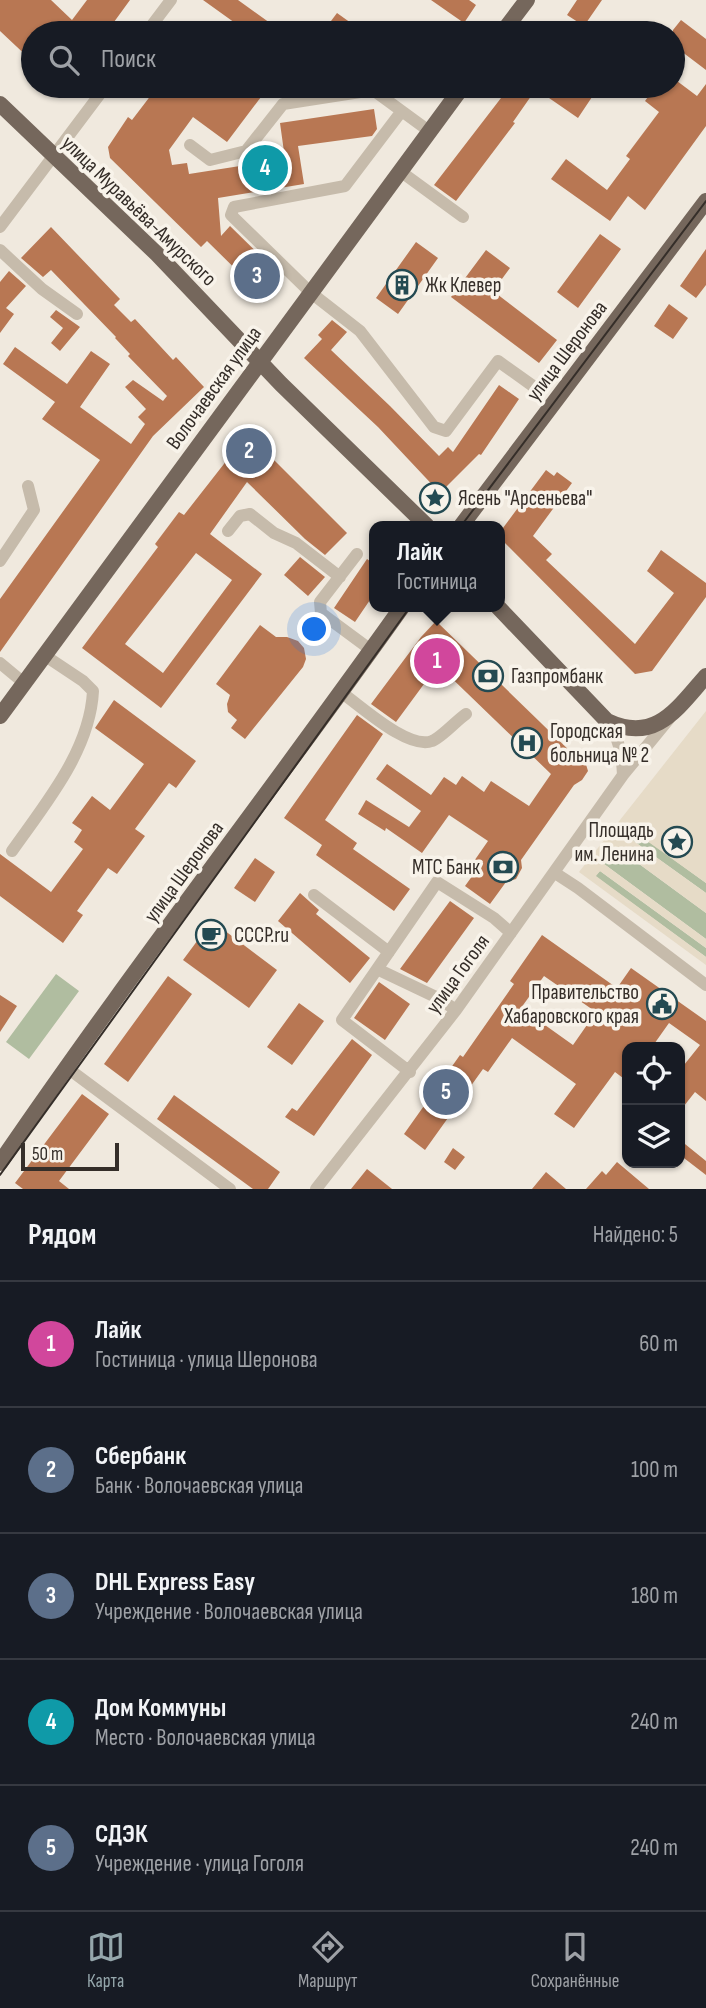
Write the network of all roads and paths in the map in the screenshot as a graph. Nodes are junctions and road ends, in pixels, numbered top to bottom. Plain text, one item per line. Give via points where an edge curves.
1 (171, 0) edge
2 (527, 0) edge
3 (155, 21) edge
4 (511, 21) edge
5 (97, 98) edge
6 (319, 98) edge
7 (383, 98) edge
8 (454, 98) edge
9 (0, 104) edge
10 (401, 112) junction
11 (429, 131) junction
12 (190, 145) dead end
13 (53, 156) junction
14 (400, 171) junction
15 (706, 201) edge
16 (463, 217) dead end
17 (0, 227) edge
18 (0, 250) edge
19 (310, 292) junction
20 (77, 314) dead end
21 (259, 362) junction
22 (533, 386) dead end
23 (28, 486) dead end
24 (422, 521) edge
25 (465, 521) edge
26 (228, 531) dead end
27 (357, 554) dead end
28 (0, 561) edge
29 (340, 577) junction
30 (398, 612) edge
31 (503, 612) edge
32 (371, 650) junction
33 (44, 655) junction
34 (0, 663) edge
35 (706, 676) edge
36 (24, 683) junction
37 (342, 693) junction
38 (466, 713) dead end
39 (674, 713) junction
40 (0, 716) edge
41 (607, 721) junction
42 (623, 775) junction
43 (12, 851) dead end
44 (555, 873) junction
45 (314, 895) dead end
46 (512, 933) junction
47 (389, 952) junction
48 (377, 969) junction
49 (706, 985) edge
50 (456, 1010) junction
51 (66, 1067) junction
52 (410, 1072) junction
53 (0, 1163) edge
54 (225, 1188) edge
55 (316, 1189) edge

1 - 3 street
2 - 4 main road
5 - 13 street
6 - 12 street via 279,105 246,151 210,160
7 - 10 street
8 - 11 main road, Волочаевская улица
9 - 13 main road, улица Муравьёва-Амурского
10 - 11 street
10 - 19 street via 345,186 234,206 231,215
11 - 14 main road, Волочаевская улица
13 - 17 street
13 - 21 main road, улица Муравьёва-Амурского via 157,254
14 - 16 street
14 - 19 main road, Волочаевская улица
15 - 25 main road, улица Шеронова
18 - 20 street
19 - 21 main road, Волочаевская улица
19 - 22 street via 360,331 434,426 446,431 498,361
21 - 24 main road, улица Муравьёва-Амурского
21 - 33 main road, Волочаевская улица
23 - 28 street via 34,510
26 - 29 street via 240,516 250,514
27 - 29 street
29 - 32 street via 320,602 321,613
30 - 32 main road, улица Шеронова
31 - 41 main road
32 - 37 main road, улица Шеронова
33 - 36 main road, Волочаевская улица
33 - 43 street via 93,691 92,708 72,761
34 - 36 street
35 - 39 main road
36 - 40 main road, Волочаевская улица
37 - 38 street via 414,742 432,741
37 - 51 main road, улица Шеронова
39 - 41 main road via 645,728 624,729
39 - 42 street, улица Гоголя
41 - 42 street via 622,754
42 - 44 street, улица Гоголя
44 - 46 street, улица Гоголя
44 - 49 street
45 - 47 street
46 - 47 street via 437,882
46 - 50 street, улица Гоголя
47 - 48 street
48 - 50 street
48 - 52 street via 342,1020
50 - 52 street, улица Гоголя
51 - 53 main road, улица Шеронова
51 - 54 street
52 - 55 street, улица Гоголя

